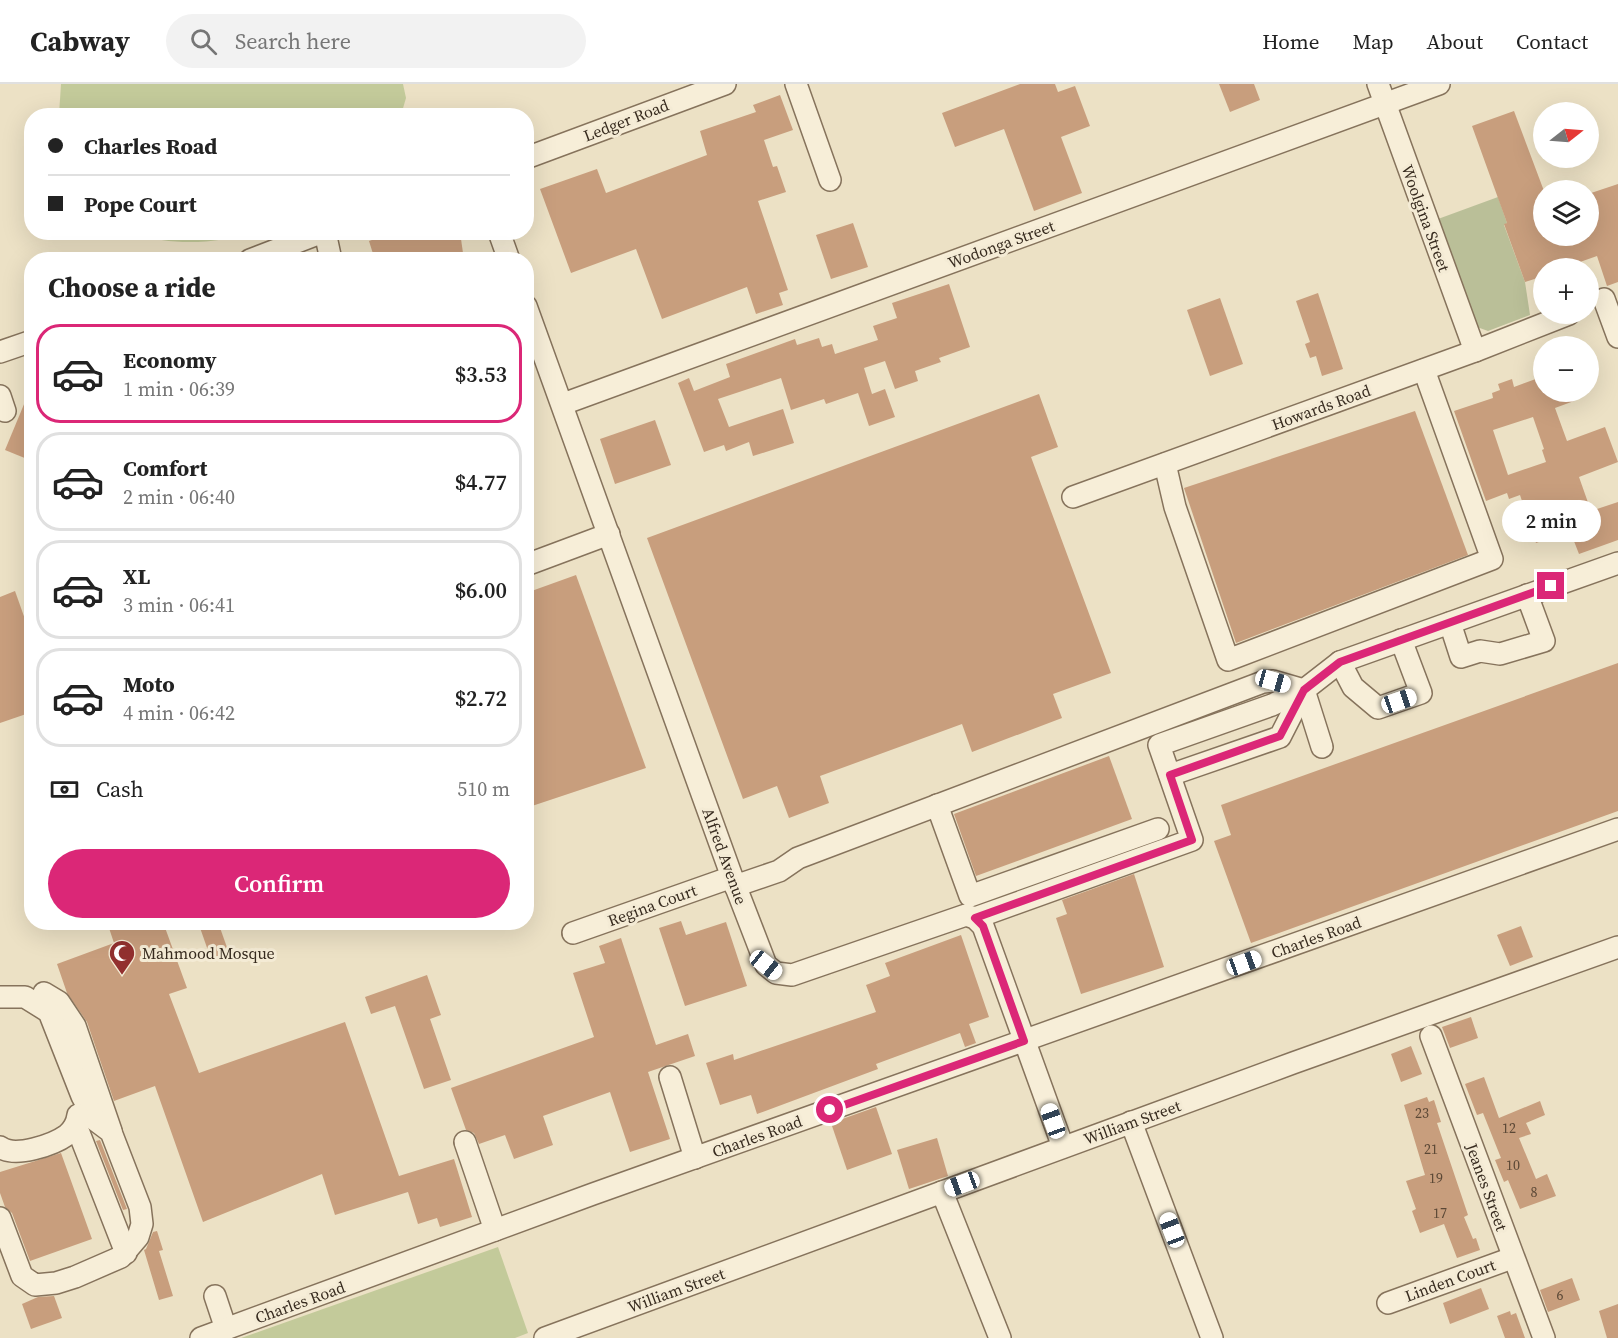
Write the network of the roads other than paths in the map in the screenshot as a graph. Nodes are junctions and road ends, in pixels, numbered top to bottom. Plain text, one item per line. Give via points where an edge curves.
1 (725, 84) edge
2 (796, 84) edge
3 (1378, 84) edge
4 (1439, 84) edge
5 (686, 91) edge
6 (1386, 104) junction
7 (534, 155) edge
8 (830, 180) dead end
9 (303, 240) edge
10 (271, 252) edge
11 (1604, 300) edge
12 (1544, 324) edge
13 (534, 327) edge
14 (1618, 337) edge
15 (24, 344) edge
16 (1475, 351) junction
17 (0, 352) edge
18 (1424, 370) junction
19 (563, 404) junction
20 (1165, 464) junction
21 (1072, 497) dead end
22 (609, 534) junction
23 (534, 562) edge
24 (1618, 563) edge
25 (1527, 595) junction
26 (1450, 622) junction
27 (1401, 640) junction
28 (1340, 662) junction
29 (1304, 690) junction
30 (1322, 747) dead end
31 (1170, 775) junction
32 (937, 805) junction
33 (1158, 829) dead end
34 (1618, 829) edge
35 (734, 882) junction
36 (975, 918) junction
37 (573, 933) dead end
38 (1618, 947) edge
39 (0, 997) edge
40 (26, 997) junction
41 (1431, 1036) dead end
42 (1024, 1041) junction
43 (669, 1077) dead end
44 (82, 1096) junction
45 (1131, 1122) junction
46 (76, 1125) junction
47 (111, 1132) junction
48 (465, 1142) dead end
49 (0, 1146) edge
50 (1063, 1147) junction
51 (695, 1158) junction
52 (942, 1192) junction
53 (0, 1218) edge
54 (495, 1230) junction
55 (126, 1253) junction
56 (1512, 1258) junction
57 (214, 1296) dead end
58 (1388, 1302) dead end
59 (226, 1329) junction
60 (201, 1338) edge
61 (545, 1338) edge
62 (999, 1338) edge
63 (1212, 1338) edge
64 (1544, 1338) edge

1 - 5 street, Ledger Road
2 - 8 street
3 - 6 street, Woolgina Street
4 - 6 street, Wodonga Street
5 - 7 street, Ledger Road
6 - 16 street, Woolgina Street
6 - 19 street, Wodonga Street
9 - 10 street
11 - 14 street
12 - 16 street, Howards Road
13 - 19 street, Alfred Avenue
15 - 17 street
16 - 18 street, Howards Road
18 - 20 street, Howards Road
18 - 20 street via 1492,559 1228,660 1175,507
19 - 22 street, Alfred Avenue
20 - 21 street, Howards Road
22 - 23 street
22 - 35 street, Alfred Avenue
24 - 25 street
25 - 26 street
25 - 26 street via 1544,641 1500,654 1480,651 1461,657
26 - 27 street
27 - 28 street
27 - 28 street via 1421,693 1378,708 1353,687
28 - 29 street
29 - 30 street
29 - 31 street via 1280,736
29 - 31 street via 1160,745
29 - 32 street, Regina Court via 1263,682
31 - 36 street, Alfred Avenue via 1192,840
32 - 33 street via 970,896
32 - 35 street, Regina Court via 798,858 778,871
34 - 42 street, Charles Road
35 - 36 street, Alfred Avenue via 766,965 776,973 792,975 966,915
35 - 37 street, Regina Court
36 - 42 street via 983,926
38 - 45 street, William Street
39 - 40 street
40 - 44 street via 49,1012
40 - 47 street via 43,993 59,1002 75,1026
41 - 56 street, Jeanes Street
42 - 50 street
42 - 51 street, Charles Road
43 - 51 street
44 - 46 street
44 - 47 street via 95,1120
45 - 50 street, William Street
45 - 63 street
46 - 49 street via 66,1135 24,1153 5,1151
46 - 55 street
47 - 55 street via 140,1207 142,1224
48 - 54 street
50 - 52 street, William Street
51 - 54 street, Charles Road
52 - 61 street, William Street
52 - 62 street
53 - 55 street via 22,1276 35,1285 75,1277
54 - 59 street, Charles Road
56 - 58 street, Linden Court
56 - 64 street, Jeanes Street
57 - 59 street
59 - 60 street, Charles Road

